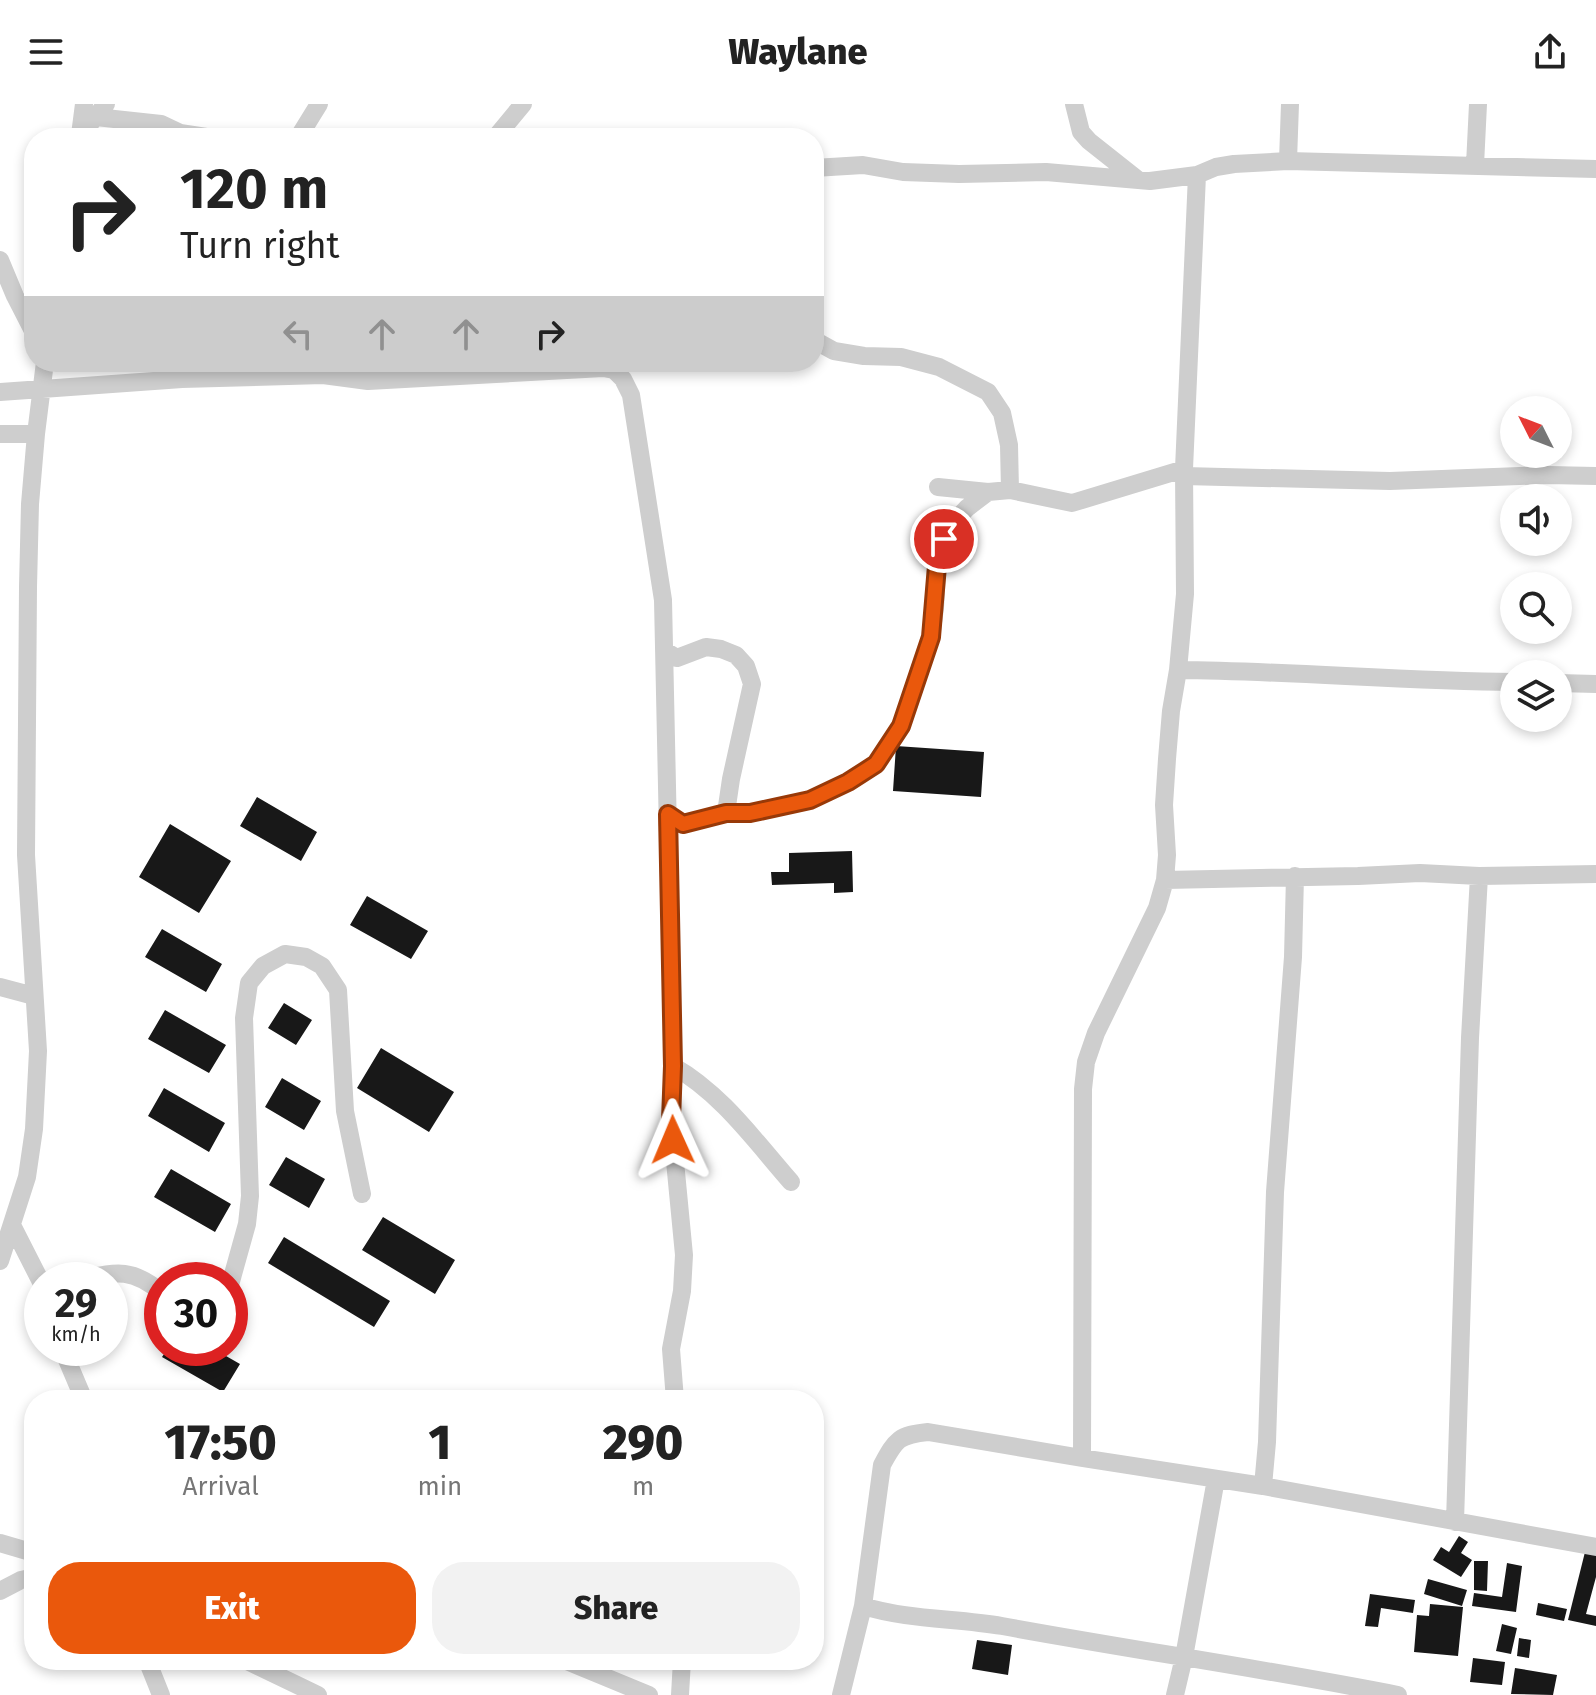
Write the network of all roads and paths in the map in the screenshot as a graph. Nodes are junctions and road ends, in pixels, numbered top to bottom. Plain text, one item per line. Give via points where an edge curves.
1 (319, 104) edge
2 (523, 104) edge
3 (1074, 104) edge
4 (1290, 104) edge
5 (1478, 104) edge
6 (95, 108) edge
7 (85, 128) edge
8 (169, 128) edge
9 (304, 128) edge
10 (503, 128) edge
11 (1288, 161) junction
12 (1475, 165) junction
13 (824, 167) edge
14 (1596, 169) edge
15 (1197, 175) junction
16 (1137, 179) junction
17 (0, 260) edge
18 (24, 314) edge
19 (824, 346) edge
20 (44, 372) edge
21 (522, 372) edge
22 (619, 372) edge
23 (43, 388) junction
24 (0, 392) edge
25 (0, 434) edge
26 (36, 434) junction
27 (1184, 472) junction
28 (1596, 476) edge
29 (938, 487) dead end
30 (1010, 490) junction
31 (988, 492) junction
32 (665, 651) junction
33 (1178, 670) junction
34 (1500, 682) edge
35 (1572, 683) edge
36 (1596, 684) edge
37 (726, 813) junction
38 (668, 814) junction
39 (1596, 874) edge
40 (1295, 876) junction
41 (1479, 876) junction
42 (1165, 880) junction
43 (0, 987) edge
44 (34, 996) junction
45 (673, 1066) junction
46 (791, 1182) dead end
47 (362, 1194) dead end
48 (12, 1225) junction
49 (0, 1261) edge
50 (31, 1262) edge
51 (236, 1262) edge
52 (70, 1366) edge
53 (80, 1390) edge
54 (674, 1390) edge
55 (1082, 1458) junction
56 (1216, 1479) junction
57 (1263, 1486) junction
58 (1455, 1522) junction
59 (0, 1543) edge
60 (1596, 1547) edge
61 (24, 1550) edge
62 (24, 1579) edge
63 (0, 1591) edge
64 (863, 1606) junction
65 (1184, 1657) junction
66 (151, 1670) edge
67 (266, 1670) edge
68 (588, 1670) edge
69 (681, 1670) edge
70 (161, 1695) edge
71 (318, 1695) edge
72 (649, 1695) edge
73 (680, 1695) edge
74 (841, 1695) edge
75 (1175, 1695) edge
76 (1398, 1695) edge

1 - 9 street
2 - 10 street
3 - 16 street via 1081,132
4 - 11 street
5 - 12 street
6 - 7 street
6 - 8 street
11 - 12 street
11 - 15 street via 1234,164
12 - 14 street
13 - 16 street
15 - 16 street
15 - 27 street
17 - 18 street
19 - 30 street via 939,367 988,392 1002,413
20 - 23 street
21 - 23 street via 368,381 323,375 182,379
22 - 32 street via 636,425 663,600
23 - 24 street
23 - 26 street
25 - 26 street
26 - 44 street via 30,504 26,839
27 - 28 street via 1390,481
27 - 30 street via 1072,503
27 - 33 street via 1185,594
29 - 31 street
30 - 31 street
31 - 37 street via 951,525 938,554 931,637 901,726 876,764 810,800
32 - 37 street via 677,658 706,647 721,649 746,666 752,684
32 - 38 street
33 - 34 street
33 - 42 street via 1164,805
35 - 36 street
37 - 38 street via 683,824
38 - 45 street
39 - 41 street
40 - 41 street
40 - 42 street
40 - 57 street
41 - 58 street
42 - 55 street via 1086,1062
43 - 44 street
44 - 48 street via 34,1129
45 - 46 street via 715,1096
45 - 54 street via 671,1120 684,1255 671,1349
47 - 51 street via 345,1111 338,990 322,966 285,954 263,966 249,983 244,1018 250,1196
48 - 49 street
48 - 50 street
52 - 53 street
55 - 56 street
55 - 64 street via 928,1432 907,1434 892,1446 882,1465
56 - 57 street
56 - 65 street
57 - 58 street
58 - 60 street
59 - 61 street
62 - 63 street
64 - 65 street
64 - 74 street
65 - 75 street
65 - 76 street
66 - 70 street
67 - 71 street
68 - 72 street
69 - 73 street

